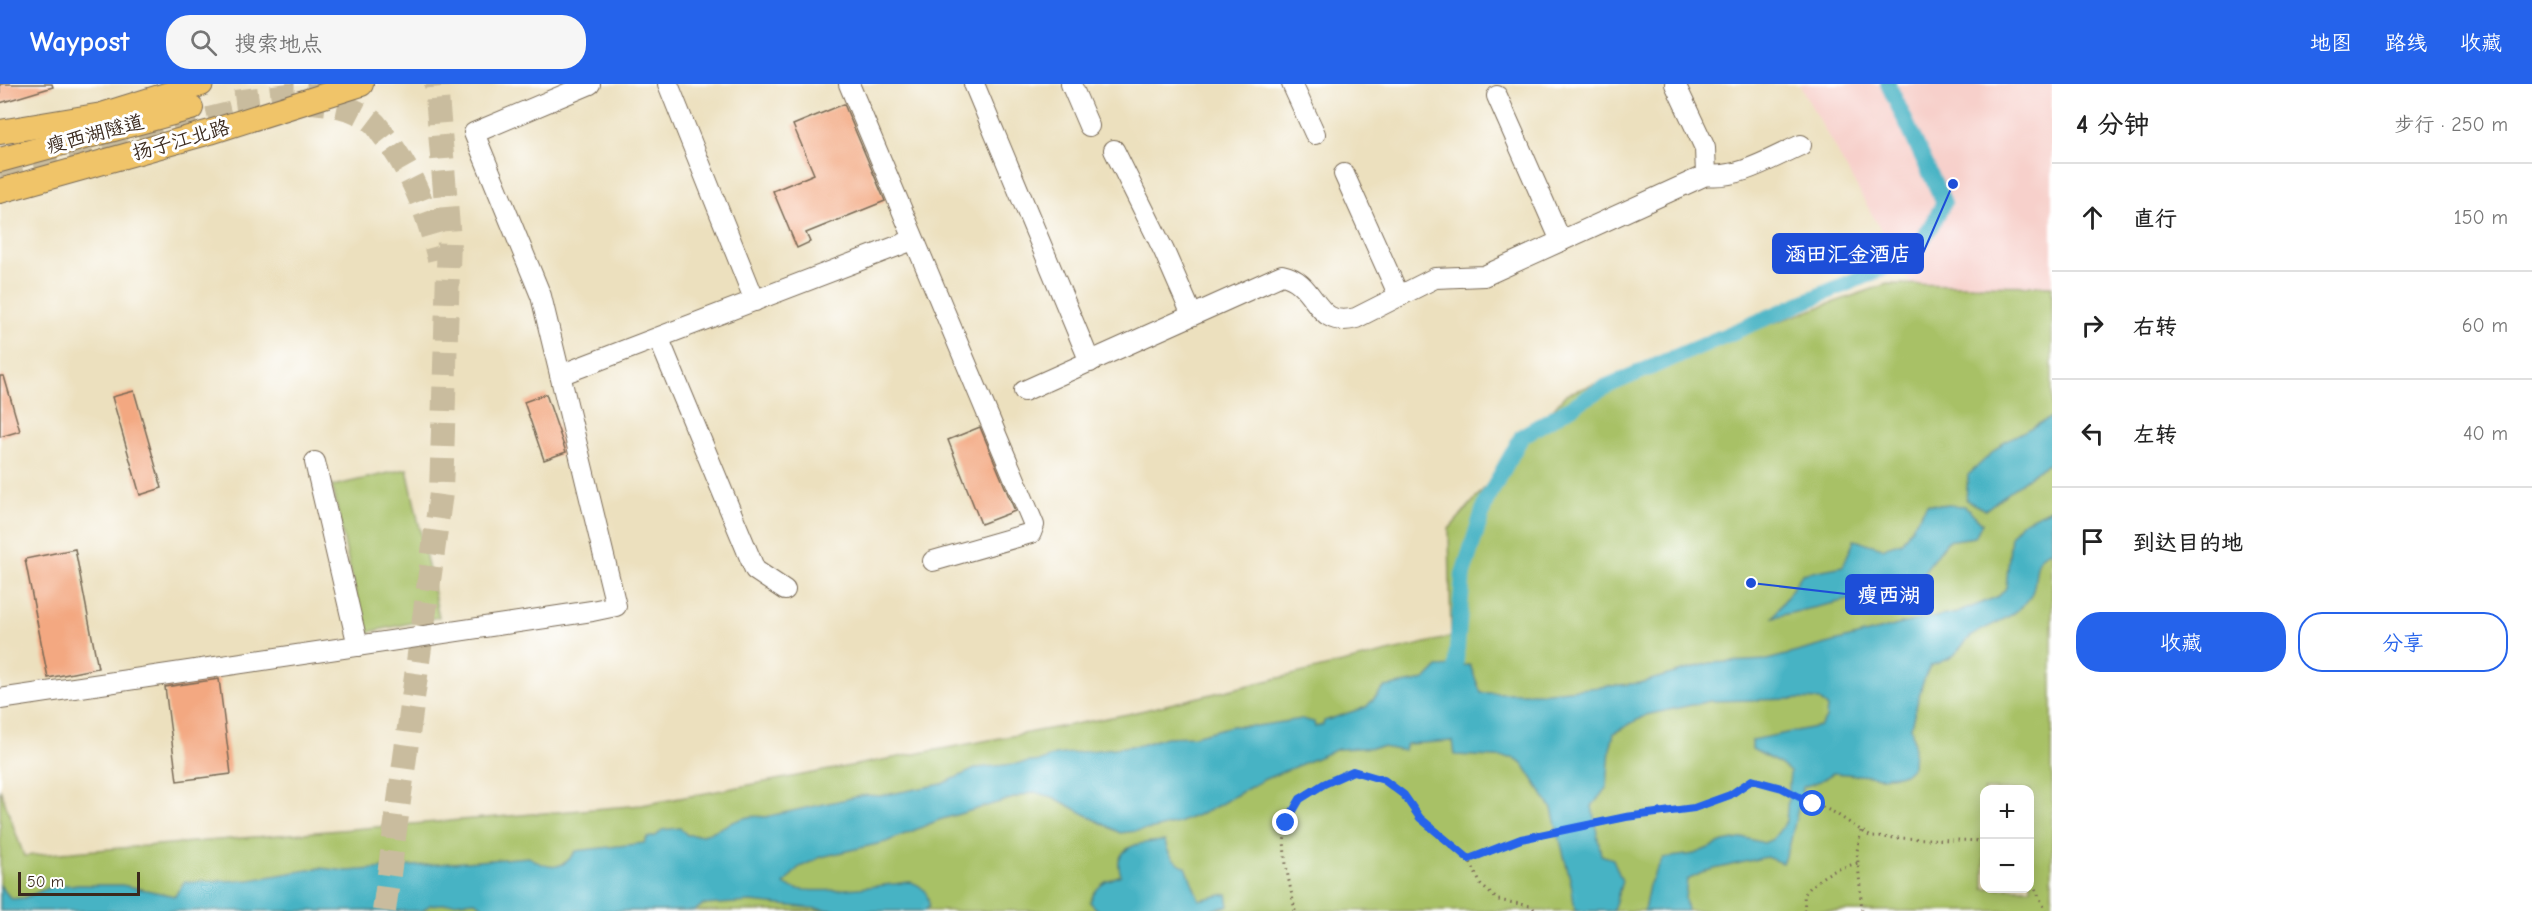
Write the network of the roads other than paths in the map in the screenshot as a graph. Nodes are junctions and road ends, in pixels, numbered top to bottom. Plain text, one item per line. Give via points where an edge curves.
1 (201, 84) edge
2 (361, 84) edge
3 (590, 84) edge
4 (668, 84) edge
5 (849, 84) edge
6 (974, 84) edge
7 (1071, 84) edge
8 (1292, 84) edge
9 (1675, 84) edge
10 (1497, 96) dead end
11 (190, 108) dead end
12 (1089, 126) dead end
13 (0, 132) edge
14 (1315, 134) dead end
15 (1801, 145) dead end
16 (1114, 150) dead end
17 (0, 160) edge
18 (1344, 174) dead end
19 (1707, 175) junction
20 (0, 191) edge
21 (913, 240) junction
22 (1562, 241) junction
23 (1399, 296) junction
24 (755, 301) junction
25 (1192, 315) junction
26 (659, 339) junction
27 (1090, 362) junction
28 (560, 375) junction
29 (1024, 391) dead end
30 (315, 462) dead end
31 (933, 561) dead end
32 (785, 590) dead end
33 (358, 646) junction
34 (0, 699) edge

1 - 13 main road via 102,114
2 - 20 main road, 扬子江北路 via 210,132
3 - 28 lane via 474,134 541,296
4 - 24 lane
5 - 21 lane
6 - 27 lane
7 - 12 lane
8 - 14 lane
9 - 19 lane via 1705,148
10 - 22 lane
11 - 17 main road, 瘦西湖隧道
15 - 19 lane via 1736,174
16 - 25 lane
18 - 23 lane
19 - 22 lane
21 - 24 lane
21 - 31 lane via 1034,525 1031,533
22 - 23 lane via 1484,276 1435,278
23 - 25 lane via 1356,318 1331,319 1294,278 1282,275
24 - 26 lane
25 - 27 lane
26 - 28 lane
26 - 32 lane via 755,570
27 - 29 lane
28 - 33 lane via 616,606
30 - 33 lane
33 - 34 lane

